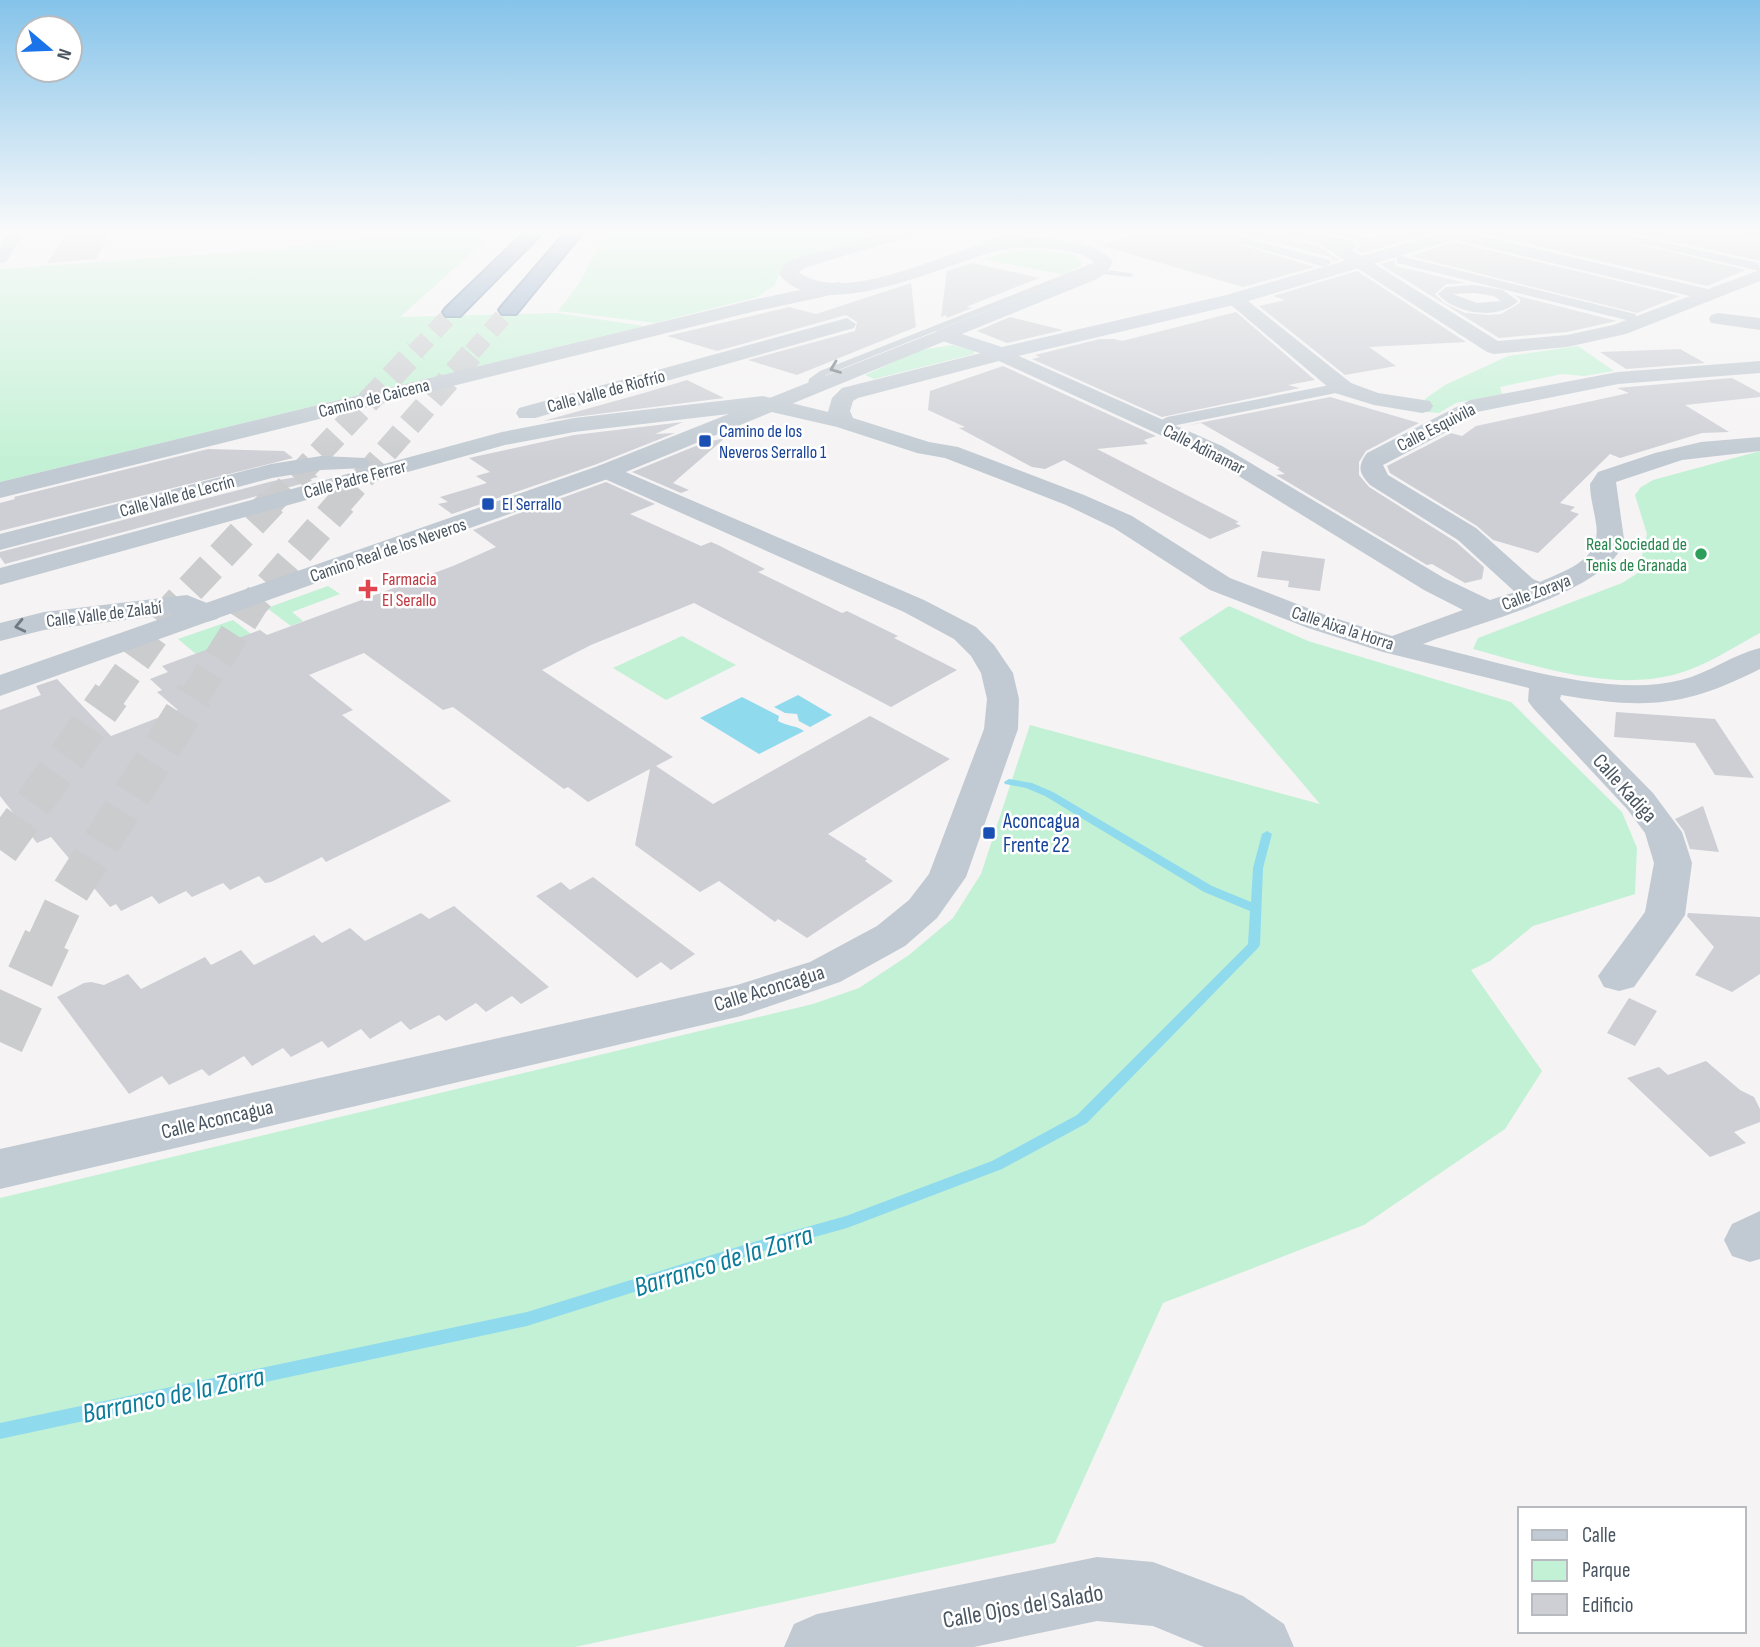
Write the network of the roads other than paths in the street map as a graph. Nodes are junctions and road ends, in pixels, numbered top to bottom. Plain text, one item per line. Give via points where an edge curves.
1 (456, 309) edge
2 (740, 309) edge
3 (991, 309) edge
4 (1003, 309) edge
5 (1190, 309) edge
6 (1247, 309) edge
7 (1433, 309) edge
8 (1596, 309) edge
9 (1674, 309) edge
10 (453, 312) tunnel mouth
11 (1630, 317) dead end
12 (1718, 319) dead end
13 (847, 324) dead end
14 (1760, 324) edge
15 (943, 335) junction
16 (1001, 354) junction
17 (1760, 367) edge
18 (812, 389) junction
19 (1335, 389) dead end
20 (849, 393) junction
21 (780, 402) junction
22 (876, 405) dead end
23 (1422, 406) dead end
24 (715, 409) junction
25 (746, 416) junction
26 (898, 417) dead end
27 (843, 419) junction
28 (1167, 422) dead end
29 (1760, 444) edge
30 (950, 452) junction
31 (377, 465) junction
32 (607, 471) junction
33 (0, 490) edge
34 (0, 542) edge
35 (0, 578) edge
36 (1539, 593) junction
37 (1487, 610) junction
38 (207, 613) junction
39 (0, 632) edge
40 (1394, 646) junction
41 (1760, 657) edge
42 (1546, 683) junction
43 (0, 686) edge
44 (1619, 976) dead end
45 (0, 1169) edge
46 (1231, 1638) edge
47 (895, 1639) edge
48 (817, 1647) edge

1 - 10 highway
2 - 33 street, Camino de Caicena
3 -> 18 lane via 823,373 813,381
4 - 15 main road
5 - 16 main road
6 - 23 street via 1343,388
7 - 9 street via 1494,348 1619,330
8 - 11 street
12 - 14 street
13 - 31 street, Calle Valle de Riofrío via 420,441
15 - 16 main road, Calle Adinamar
15 - 18 street, Camino Real de los Neveros
16 - 20 street
16 - 37 street, Calle Adinamar via 1214,450 1434,584
17 - 36 street, Calle Esquivila via 1618,378 1470,407 1375,458 1372,473 1379,480 1467,534 1523,585
18 - 21 street, Camino Real de los Neveros
19 - 28 street
20 - 22 street
20 - 27 street via 839,411
21 - 24 street, Calle Padre Ferrer
21 - 25 street, Camino Real de los Neveros
21 - 27 street, Calle Aixa la Horra
24 - 25 street, Calle Padre Ferrer
24 - 31 street, Calle Padre Ferrer via 540,431
25 - 32 street, Camino Real de los Neveros
26 - 30 street, Calle Aixa la Horra via 945,442
27 - 30 street, Calle Aixa la Horra via 925,448
29 - 36 street, Calle Zoraya via 1706,448 1607,477 1602,484 1610,536 1604,557 1590,570
30 - 40 street, Calle Aixa la Horra via 1123,522 1220,584
31 - 34 street, Calle Valle de Lecrín via 321,463 271,471
31 - 35 street, Calle Padre Ferrer
32 - 38 street, Camino Real de los Neveros
32 - 45 street, Calle Aconcagua via 914,606 965,633 983,651 997,673 1003,699 1001,729 947,877 922,909 891,936 825,972 765,993
36 - 37 street, Calle Zoraya
37 - 40 street, Calle Zoraya
38 -> 39 street, Calle Valle de Zalabí via 187,604 44,621
38 - 43 street, Camino Real de los Neveros
40 - 42 street, Calle Aixa la Horra
41 - 42 street, Calle Aixa la Horra via 1716,679 1653,695 1611,694
42 - 44 street, Calle Kadiga via 1544,701 1640,801 1663,832 1674,863 1665,915
46 - 47 street, Calle Ojos del Salado via 1153,1594 1097,1589
47 - 48 street, Calle Ojos del Salado

